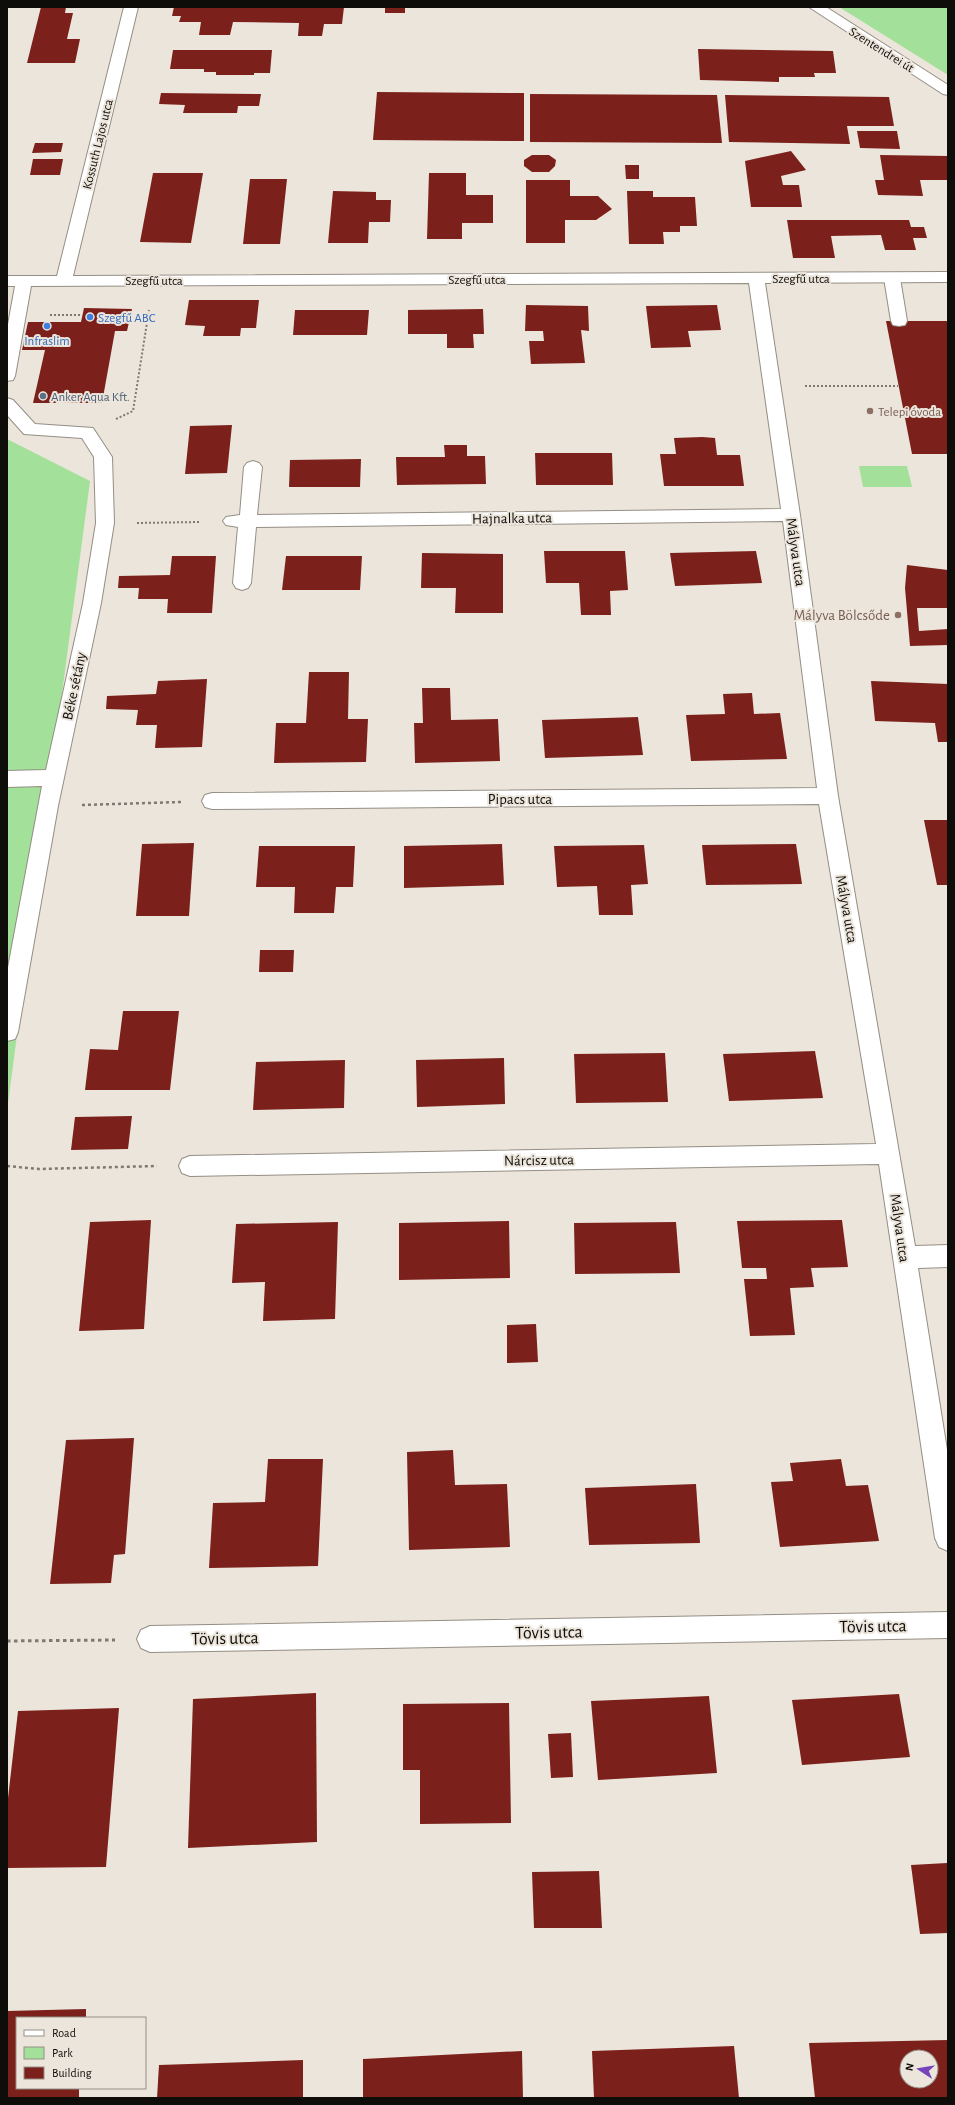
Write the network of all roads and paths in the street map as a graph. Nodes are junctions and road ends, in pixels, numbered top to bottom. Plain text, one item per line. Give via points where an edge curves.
1 (131, 7) edge
2 (816, 7) edge
3 (948, 91) edge
4 (948, 277) edge
5 (756, 278) junction
6 (892, 278) junction
7 (64, 280) junction
8 (154, 280) junction
9 (7, 281) edge
10 (24, 281) junction
11 (46, 315) dead end
12 (82, 315) dead end
13 (899, 321) dead end
14 (7, 376) edge
15 (804, 386) dead end
16 (898, 386) dead end
17 (7, 404) edge
18 (87, 432) junction
19 (253, 467) dead end
20 (791, 515) junction
21 (240, 521) junction
22 (105, 523) junction
23 (242, 583) dead end
24 (54, 778) junction
25 (7, 779) edge
26 (828, 796) junction
27 (212, 801) joint
28 (48, 806) junction
29 (7, 1032) edge
30 (889, 1154) junction
31 (7, 1166) edge
32 (190, 1166) joint
33 (948, 1256) edge
34 (904, 1257) junction
35 (948, 1538) edge
36 (948, 1625) edge
37 (150, 1639) joint
38 (7, 1641) edge

1 - 7 street, Kossuth Lajos utca
2 - 3 street, Szentendrei út
4 - 6 street, Szegfű utca
5 - 6 street, Szegfű utca
5 - 8 street, Szegfű utca
5 - 20 street, Mályva utca
6 - 13 street
7 - 8 street, Szegfű utca
7 - 10 street, Szegfű utca
8 - 18 path via 132,411
9 - 10 street, Szegfű utca
10 - 14 street
11 - 12 path
15 - 16 path
17 - 18 street via 30,430
18 - 22 street, Béke sétány via 103,457
19 - 21 street
20 - 21 street, Hajnalka utca
20 - 26 street, Mályva utca
21 - 22 path
21 - 23 street
22 - 24 street, Béke sétány via 92,603
24 - 25 street
24 - 28 street, Béke sétány
26 - 27 street, Pipacs utca
26 - 30 street, Mályva utca
27 - 28 path
28 - 29 street, Béke sétány
30 - 32 street, Nárcisz utca
30 - 34 street, Mályva utca
31 - 32 path via 39,1169
33 - 34 street
34 - 35 street, Mályva utca
36 - 37 street, Tövis utca
37 - 38 path

